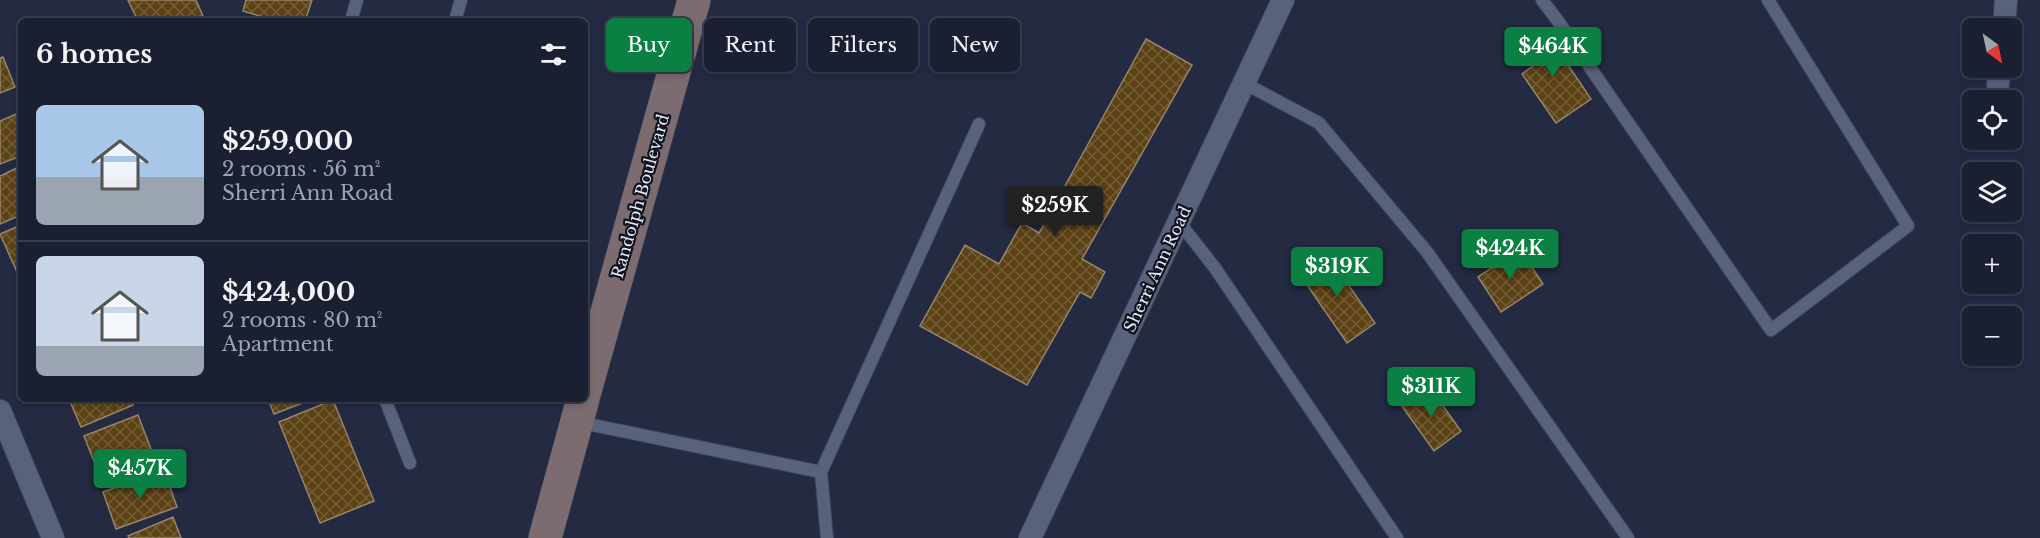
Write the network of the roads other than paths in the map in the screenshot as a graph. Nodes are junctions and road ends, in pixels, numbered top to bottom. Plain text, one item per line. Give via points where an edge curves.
1 (357, 0) edge
2 (461, 0) edge
3 (694, 0) edge
4 (1283, 0) edge
5 (1542, 0) edge
6 (1768, 0) edge
7 (2006, 0) edge
8 (352, 18) edge
9 (456, 18) edge
10 (2005, 18) edge
11 (1244, 82) junction
12 (979, 124) dead end
13 (1179, 222) junction
14 (588, 382) edge
15 (386, 402) edge
16 (582, 404) edge
17 (0, 411) edge
18 (410, 463) dead end
19 (821, 472) junction
20 (53, 538) edge
21 (545, 538) edge
22 (827, 538) edge
23 (1030, 538) edge
24 (1397, 538) edge
25 (1628, 538) edge

1 - 8 lane
2 - 9 lane
3 - 14 main road, Randolph Boulevard
4 - 11 street, Sherri Ann Road
5 - 6 lane via 1770,330 1908,226
7 - 10 street
11 - 13 street, Sherri Ann Road
11 - 25 lane via 1319,123 1427,252
12 - 19 lane
13 - 23 street, Sherri Ann Road
13 - 24 lane via 1215,268
15 - 18 lane
16 - 19 lane
16 - 21 main road, Randolph Boulevard
17 - 20 street
19 - 22 lane

